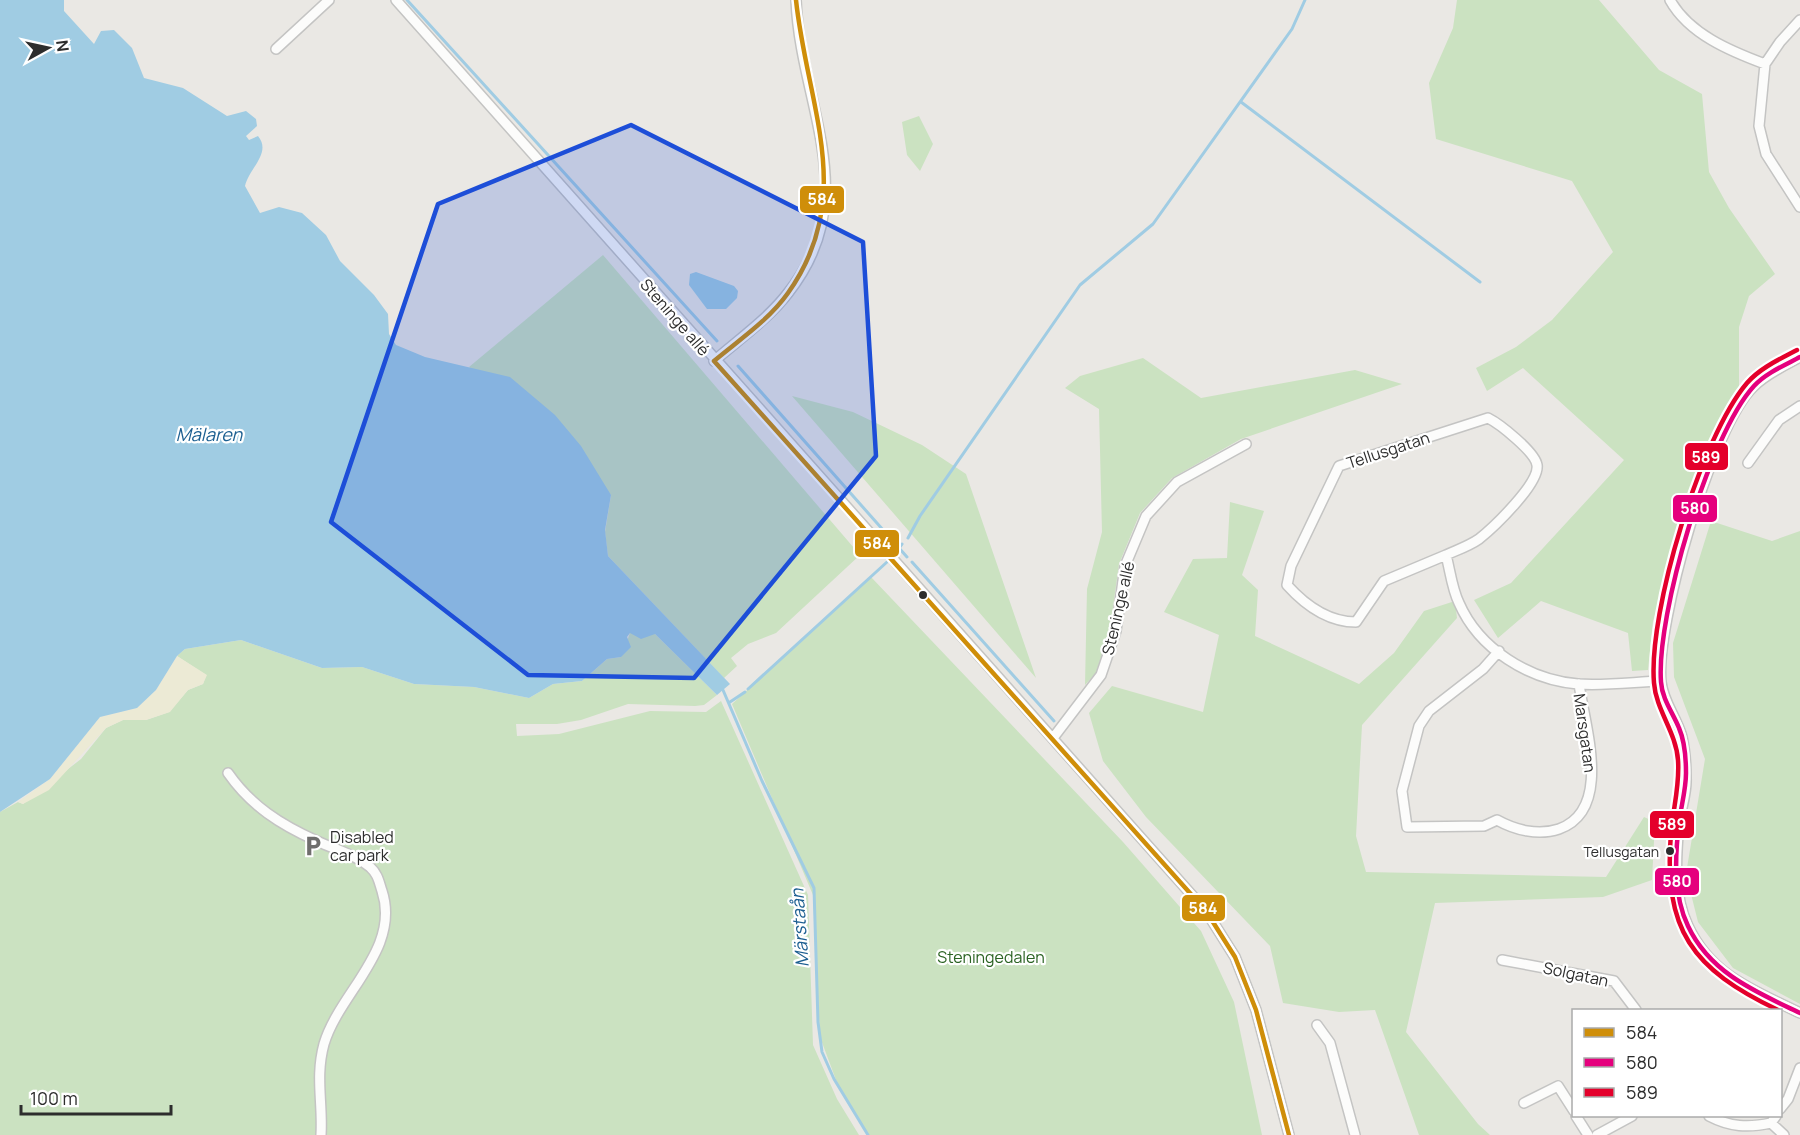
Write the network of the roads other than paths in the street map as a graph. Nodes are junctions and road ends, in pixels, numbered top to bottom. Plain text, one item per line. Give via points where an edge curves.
1 (329, 0) edge
2 (396, 0) edge
3 (796, 0) edge
4 (1670, 0) edge
5 (1800, 20) edge
6 (276, 49) dead end
7 (1765, 64) junction
8 (1800, 207) edge
9 (1800, 357) edge
10 (714, 361) junction
11 (1800, 406) edge
12 (1246, 444) dead end
13 (1748, 463) dead end
14 (1446, 555) junction
15 (1498, 651) junction
16 (1661, 681) junction
17 (1579, 684) junction
18 (1053, 738) junction
19 (228, 773) dead end
20 (1502, 960) dead end
21 (1635, 1009) edge
22 (1800, 1013) edge
23 (1317, 1025) dead end
24 (1800, 1068) edge
25 (1524, 1103) dead end
26 (1782, 1106) edge
27 (1572, 1108) edge
28 (1577, 1117) edge
29 (1630, 1117) edge
30 (1711, 1117) edge
31 (1774, 1119) edge
32 (321, 1135) edge
33 (1289, 1135) edge
34 (1355, 1135) edge
35 (1588, 1135) edge
36 (1597, 1135) edge
37 (1784, 1135) edge

1 - 6 street
2 - 10 street, Steninge allé
3 - 10 street via 797,24 826,159 826,202 812,254 788,294
4 - 7 street via 1693,27 1724,48
5 - 7 street
7 - 8 street via 1760,126 1766,154
9 - 16 street via 1753,386 1720,438 1677,576
10 - 18 street, Steninge allé
11 - 13 street via 1779,420
12 - 18 street, Steninge allé via 1177,482 1146,516 1125,566 1116,631 1101,675
14 - 14 street, Tellusgatan via 1384,581 1356,622 1338,622 1299,598 1287,585 1291,566 1339,466 1488,418 1536,460 1536,477 1479,538
14 - 15 street via 1458,602 1470,625
15 - 17 street via 1510,662 1542,678
15 - 17 street, Marsgatan via 1483,669 1429,711 1419,726 1402,791 1407,827 1484,826 1497,820 1519,830 1552,831 1573,824 1587,805 1592,786
16 - 17 street
16 - 22 street via 1682,737 1687,780 1679,822 1676,882 1687,926 1710,960 1732,980
18 - 33 street, Steninge allé via 1206,911 1235,957 1257,1010
19 - 32 street via 256,807 317,841 357,857 376,872 384,898 386,922 377,951 345,999 324,1043 317,1083
20 - 21 street, Solgatan via 1614,981
23 - 34 street via 1330,1043
24 - 26 street
25 - 27 street via 1558,1086
28 - 35 street
29 - 36 street
30 - 31 street via 1748,1128
31 - 37 street

